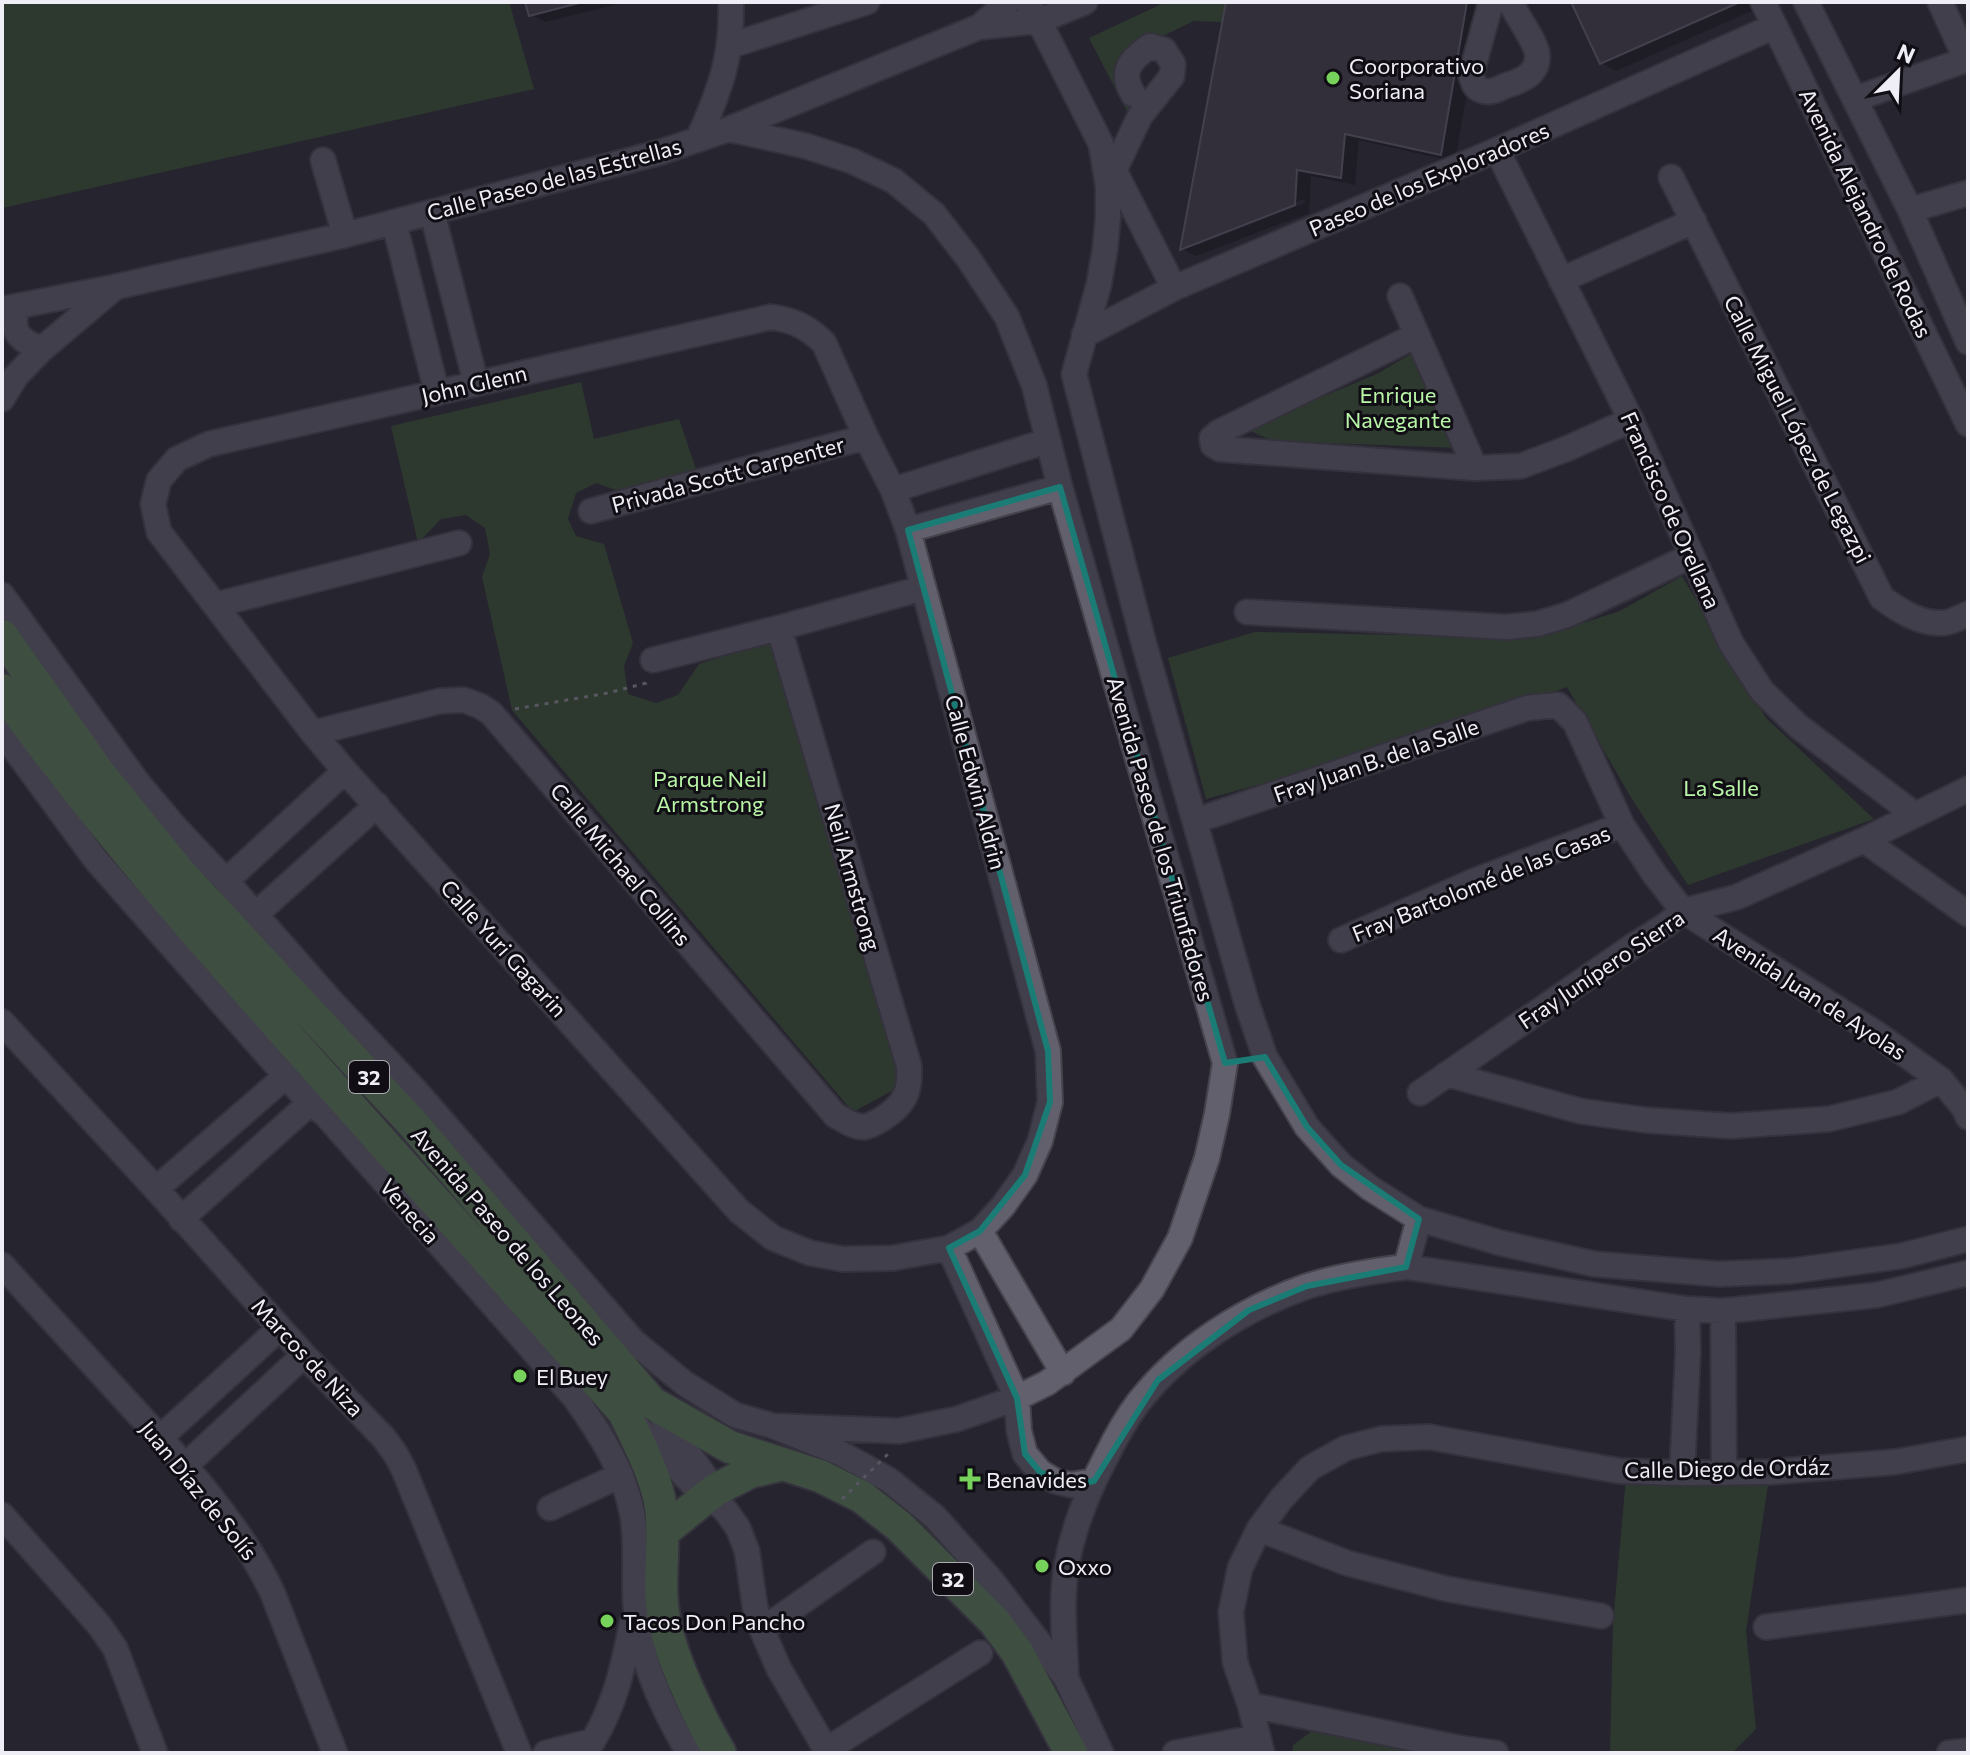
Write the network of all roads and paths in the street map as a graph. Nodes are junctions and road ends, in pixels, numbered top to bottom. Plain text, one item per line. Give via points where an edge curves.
1 (867, 2) edge
2 (1085, 2) edge
3 (1491, 2) edge
4 (1510, 2) edge
5 (1763, 2) edge
6 (1806, 2) edge
7 (1940, 2) edge
8 (731, 5) dead end
9 (1001, 10) edge
10 (1033, 11) edge
11 (1775, 26) junction
12 (729, 46) junction
13 (1967, 59) edge
14 (1133, 94) dead end
15 (1855, 99) junction
16 (729, 129) junction
17 (698, 139) junction
18 (1101, 144) junction
19 (1497, 150) junction
20 (323, 160) dead end
21 (1114, 171) junction
22 (1671, 177) dead end
23 (1968, 193) edge
24 (1910, 210) junction
25 (432, 212) junction
26 (1694, 221) junction
27 (394, 222) junction
28 (345, 235) junction
29 (1561, 280) junction
30 (115, 287) junction
31 (1174, 288) junction
32 (1400, 296) dead end
33 (10, 308) edge
34 (800, 324) joint
35 (1966, 334) edge
36 (1084, 335) junction
37 (1417, 335) junction
38 (42, 349) junction
39 (1935, 354) junction
40 (1074, 374) junction
41 (476, 383) junction
42 (1034, 385) junction
43 (437, 393) junction
44 (2, 399) edge
45 (1631, 420) junction
46 (1968, 424) edge
47 (866, 437) junction
48 (1047, 441) junction
49 (1475, 468) junction
50 (159, 480) joint
51 (1060, 487) junction
52 (893, 490) junction
53 (591, 511) dead end
54 (908, 530) junction
55 (459, 543) dead end
56 (1691, 556) junction
57 (923, 588) junction
58 (2, 595) edge
59 (215, 605) junction
60 (1247, 612) dead end
61 (1968, 614) edge
62 (779, 628) junction
63 (2, 636) edge
64 (653, 660) joint
65 (2, 690) edge
66 (1558, 705) joint
67 (491, 713) junction
68 (2, 732) edge
69 (313, 733) junction
70 (345, 771) junction
71 (1968, 789) edge
72 (377, 805) junction
73 (1914, 814) junction
74 (1195, 821) junction
75 (1622, 825) junction
76 (1864, 840) junction
77 (226, 881) junction
78 (1683, 911) junction
79 (1968, 914) edge
80 (255, 915) junction
81 (1341, 940) dead end
82 (332, 1002) junction
83 (2, 1022) edge
84 (1265, 1057) junction
85 (1225, 1063) junction
86 (1447, 1074) junction
87 (286, 1076) junction
88 (1941, 1080) junction
89 (1420, 1093) dead end
90 (318, 1108) junction
91 (1968, 1117) edge
92 (884, 1118) joint
93 (408, 1119) junction
94 (498, 1186) junction
95 (156, 1189) junction
96 (447, 1215) junction
97 (181, 1219) junction
98 (1419, 1219) junction
99 (1968, 1239) edge
100 (964, 1240) junction
101 (2, 1265) edge
102 (1406, 1267) junction
103 (1968, 1273) edge
104 (1687, 1309) junction
105 (1723, 1311) junction
106 (280, 1328) junction
107 (304, 1355) junction
108 (1063, 1373) junction
109 (1017, 1398) junction
110 (638, 1407) junction
111 (773, 1426) junction
112 (160, 1438) junction
113 (1968, 1449) edge
114 (889, 1453) dead end
115 (780, 1465) junction
116 (185, 1466) junction
117 (1682, 1473) junction
118 (1724, 1473) junction
119 (621, 1475) junction
120 (1094, 1481) junction
121 (714, 1498) junction
122 (842, 1499) dead end
123 (550, 1508) dead end
124 (2, 1515) edge
125 (1259, 1529) junction
126 (663, 1532) junction
127 (873, 1552) dead end
128 (1968, 1600) edge
129 (636, 1609) junction
130 (1601, 1616) dead end
131 (1766, 1627) dead end
132 (762, 1630) junction
133 (980, 1653) dead end
134 (1066, 1678) junction
135 (1250, 1705) junction
136 (1260, 1745) edge
137 (601, 1747) edge
138 (827, 1751) edge
139 (1968, 1751) edge
140 (155, 1753) edge
141 (335, 1753) edge
142 (519, 1753) edge
143 (546, 1753) edge
144 (689, 1753) edge
145 (720, 1753) edge
146 (1071, 1753) edge
147 (1101, 1753) edge
148 (1175, 1753) edge
149 (1496, 1753) edge
150 (1949, 1753) edge

1 - 12 street
2 - 10 street, Calle Paseo de las Estrellas
3 - 4 street via 1471,75 1480,90 1492,92 1523,80 1536,64 1537,51
5 - 11 street, Avenida Alejandro de Rodas
6 - 15 street, Avenida Alejandro de Rodas
7 - 13 street
8 - 12 street
9 - 10 street, Calle Paseo de las Estrellas
9 - 16 street, Calle Paseo de las Estrellas via 979,27
10 - 18 street, Avenida Paseo de los Triunfadores
11 - 19 street, Paseo de los Exploradores
11 - 39 street, Avenida Alejandro de Rodas
12 - 17 street
13 - 15 street
14 - 21 street via 1126,83 1134,57 1150,46 1164,50 1173,64 1172,76 1140,116
15 - 24 street, Avenida Alejandro de Rodas
16 - 17 street, Calle Paseo de las Estrellas
16 - 42 street, Avenida Paseo de los Triunfadores via 852,161 894,181 934,214 1007,317
17 - 25 street, Calle Paseo de las Estrellas
18 - 21 street
18 - 36 street, Avenida Paseo de los Triunfadores via 1108,217 1099,284
19 - 29 street, Francisco de Orellana
19 - 31 street, Paseo de los Exploradores
20 - 28 street
21 - 31 street
22 - 26 street, Calle Miguel López de Legazpi
23 - 24 street
24 - 35 street, Avenida Alejandro de Rodas
25 - 27 street, Calle Paseo de las Estrellas
25 - 41 street
26 - 29 street
26 - 61 street, Calle Miguel López de Legazpi via 1882,598 1930,622 1946,623
27 - 28 street, Calle Paseo de las Estrellas
27 - 43 street
28 - 30 street, Calle Paseo de las Estrellas
29 - 45 street, Francisco de Orellana
30 - 33 street, Calle Paseo de las Estrellas
30 - 38 street, Calle Paseo de las Estrellas
31 - 36 street, Paseo de los Exploradores
32 - 37 street
33 - 38 street via 21,339
34 - 41 street, John Glenn via 771,317
34 - 47 street, Calle Edwin Aldrin via 824,343
35 - 39 street
36 - 40 street, Avenida Paseo de los Triunfadores
37 - 49 street
37 - 49 street via 1219,432 1213,445
38 - 44 street, Calle Paseo de las Estrellas
39 - 46 street, Avenida Alejandro de Rodas
40 - 42 street
40 - 74 street, Avenida Paseo de los Triunfadores
41 - 43 street, John Glenn
42 - 48 street, Avenida Paseo de los Triunfadores
43 - 50 street, John Glenn via 209,444 177,459
45 - 49 street via 1521,466
45 - 56 street, Francisco de Orellana
47 - 52 street, Calle Edwin Aldrin
47 - 53 street, Privada Scott Carpenter
48 - 51 street, Avenida Paseo de los Triunfadores
48 - 52 street
50 - 59 street, Calle Yuri Gagarin via 153,504 159,532
51 - 54 street
51 - 85 street, Avenida Paseo de los Triunfadores
52 - 54 street, Calle Edwin Aldrin
54 - 57 street, Calle Edwin Aldrin
55 - 59 street
56 - 60 street via 1537,624 1506,627
56 - 73 street, Francisco de Orellana via 1731,643 1762,691 1798,726
57 - 62 street
57 - 100 street, Calle Edwin Aldrin via 1048,1051 1050,1102 1025,1175 1003,1206
58 - 77 street via 138,783
59 - 69 street, Calle Yuri Gagarin
62 - 64 street
62 - 92 street, Neil Armstrong via 909,1066 906,1097
63 - 93 main road, Avenida Paseo de los Leones / 32 via 99,773 180,873
64 - 67 path via 646,683
65 - 96 main road, Avenida Paseo de los Leones / 32 via 125,851
66 - 74 street, Fray Juan B. de la Salle via 1527,708
66 - 75 street, Avenida Juan de Ayolas via 1575,722
67 - 69 street via 464,700 440,701
67 - 92 street, Calle Michael Collins via 835,1115 867,1127
68 - 87 street, Venecia via 96,860
69 - 70 street, Calle Yuri Gagarin
70 - 72 street, Calle Yuri Gagarin
70 - 77 street
71 - 73 street, Fray Junípero Sierra
72 - 80 street
72 - 100 street, Calle Yuri Gagarin via 739,1211 773,1238 843,1259 893,1258
73 - 76 street, Fray Junípero Sierra
74 - 84 street, Avenida Paseo de los Triunfadores
75 - 78 street, Avenida Juan de Ayolas
75 - 81 street, Fray Bartolomé de las Casas via 1474,881
76 - 78 street, Fray Junípero Sierra via 1737,897
76 - 79 street
77 - 80 street
78 - 86 street, Fray Junípero Sierra
78 - 88 street, Avenida Juan de Ayolas
80 - 82 street
82 - 93 main road
82 - 94 street
83 - 95 street, Marcos de Niza
84 - 85 street
84 - 98 street, Avenida Paseo de los Triunfadores via 1307,1127 1341,1165
85 - 108 street, Avenida Paseo de los Triunfadores via 1207,1158 1180,1238 1152,1289 1121,1329
86 - 88 street via 1580,1111 1731,1126 1829,1119 1898,1102
86 - 89 street, Fray Junípero Sierra
87 - 90 street, Venecia
87 - 95 street
88 - 91 street, Avenida Juan de Ayolas
90 - 96 main road
90 - 97 street
90 - 119 street, Venecia via 575,1398
93 - 94 main road
93 - 110 main road, Avenida Paseo de los Leones / 32
94 - 111 street via 633,1341 684,1383 735,1415
95 - 97 street, Marcos de Niza
96 - 110 main road, Avenida Paseo de los Leones / 32
97 - 106 street, Marcos de Niza
98 - 99 street, Avenida Paseo de los Triunfadores via 1594,1264 1719,1274 1791,1271 1901,1256
98 - 102 street
100 - 108 street
100 - 109 street
101 - 112 street, Juan Díaz de Solís
102 - 104 street
102 - 120 street via 1307,1286 1249,1310 1182,1355 1137,1404
103 - 105 street via 1877,1295
104 - 105 street
104 - 117 street
105 - 118 street
106 - 107 street, Marcos de Niza
106 - 112 street
107 - 116 street
107 - 142 street, Marcos de Niza via 395,1453
108 - 109 street, Avenida Paseo de los Triunfadores
109 - 111 street, Avenida Paseo de los Triunfadores via 957,1419 899,1431
109 - 120 street via 1025,1454 1040,1472 1071,1485
110 - 115 main road, Avenida Paseo de los Leones / 32
110 - 121 street
110 - 126 main road, Avenida Paseo de los Leones / 32
111 - 134 street via 889,1480 935,1517
112 - 116 street, Juan Díaz de Solís
113 - 118 street, Calle Diego de Ordáz via 1895,1462
114 - 122 path, bridge
115 - 121 main road via 750,1472
115 - 146 main road, Avenida Paseo de los Leones / 32 via 820,1476 862,1497 964,1590 1017,1652
116 - 141 street, Juan Díaz de Solís via 262,1569
117 - 118 street, Calle Diego de Ordáz
117 - 125 street, Calle Diego de Ordáz via 1620,1471 1429,1437 1381,1439 1346,1448 1310,1468
119 - 123 street
119 - 129 street, Venecia via 635,1537
120 - 134 street via 1067,1565
121 - 126 main road
121 - 132 street via 744,1539
124 - 140 street via 115,1648
125 - 130 street via 1347,1563 1447,1589
125 - 135 street, Calle Diego de Ordáz via 1240,1568 1231,1612 1235,1662
126 - 145 main road, Avenida Paseo de los Leones / 32 via 663,1616
127 - 132 street
128 - 131 street
129 - 137 street
129 - 144 street, Venecia via 647,1666
132 - 138 street
133 - 138 street
134 - 147 street
135 - 136 street, Calle Diego de Ordáz
135 - 149 street
136 - 148 street
137 - 143 street
139 - 150 street

